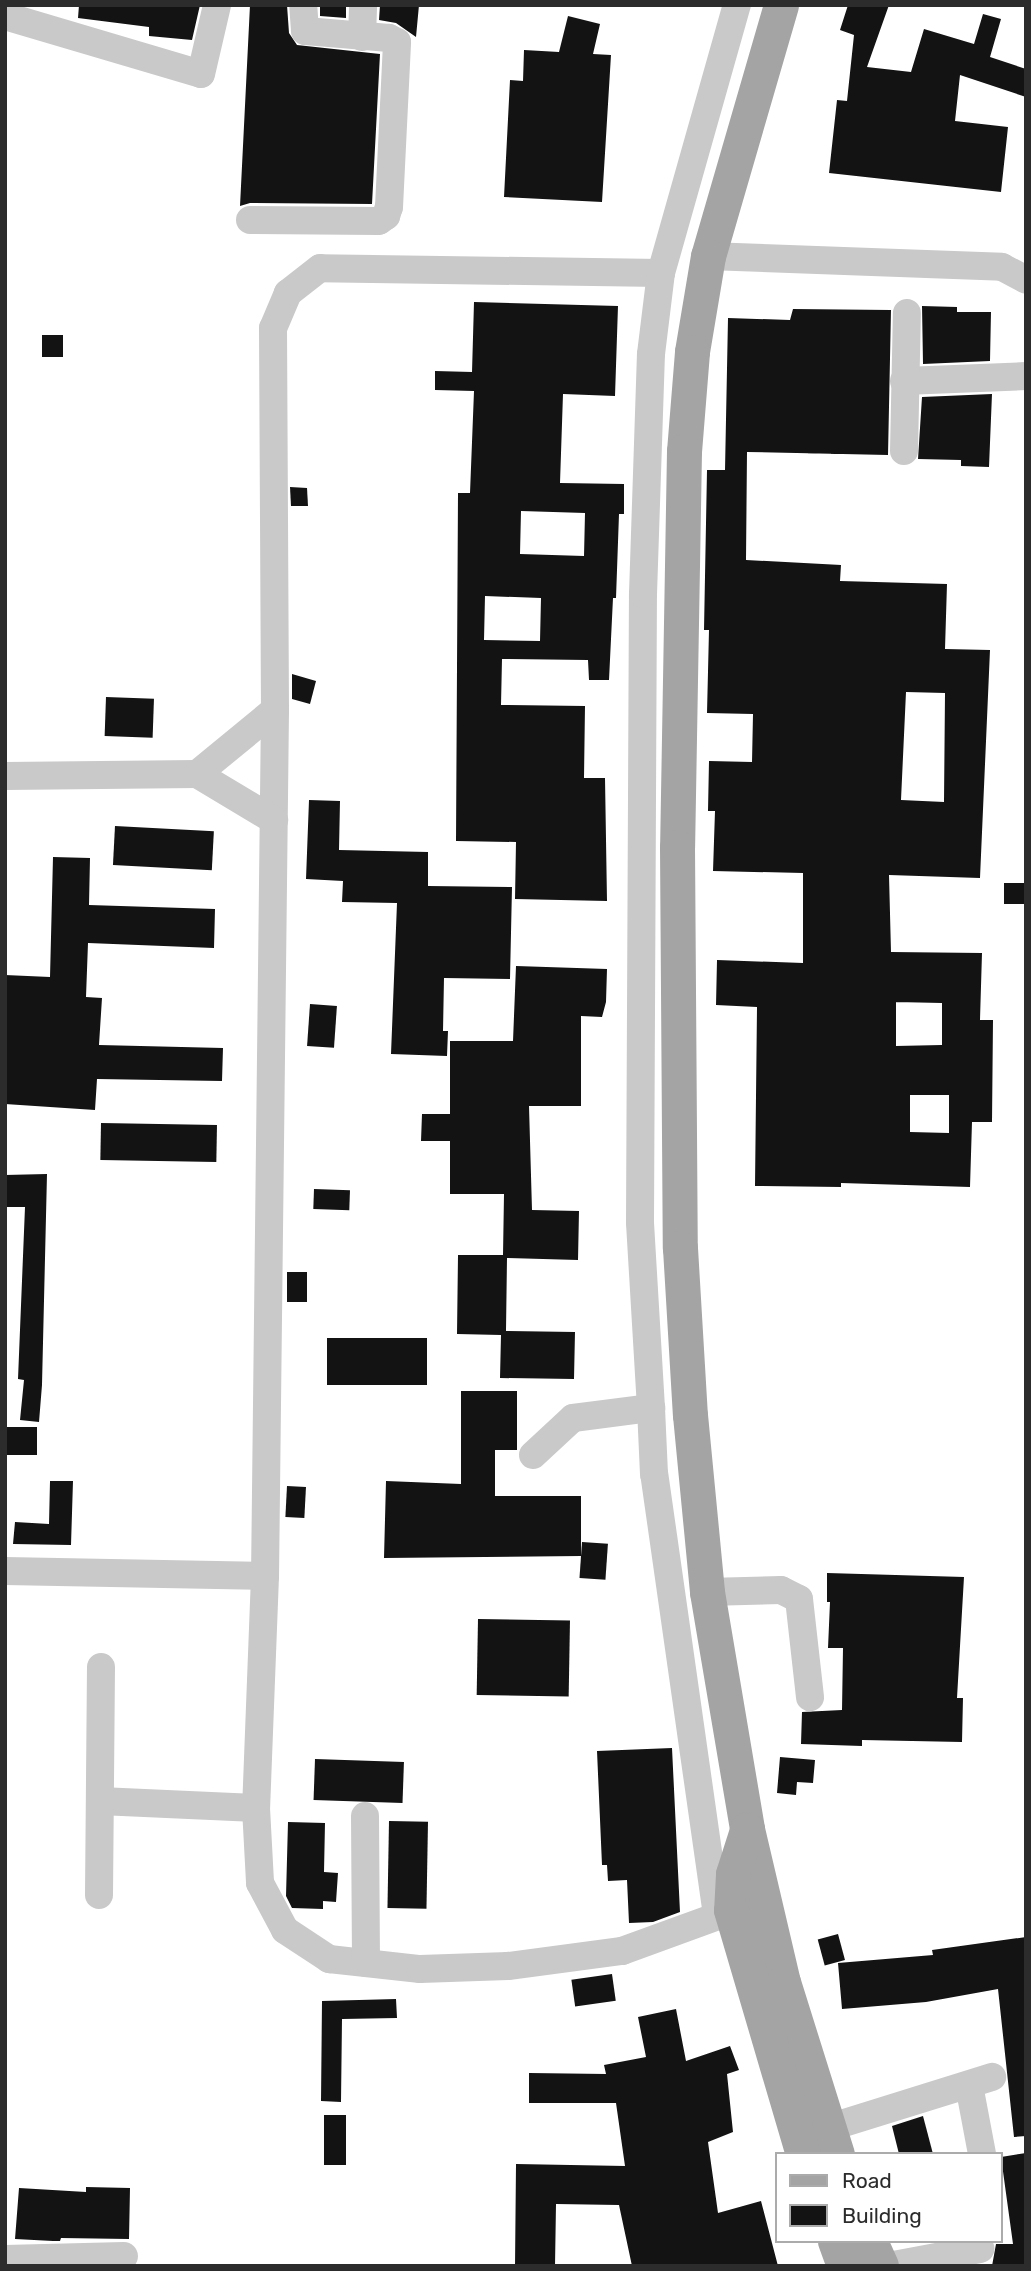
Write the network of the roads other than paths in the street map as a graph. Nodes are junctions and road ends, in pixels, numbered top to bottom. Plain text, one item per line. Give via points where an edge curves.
1 (217, 5) edge
2 (303, 5) edge
3 (363, 5) edge
4 (737, 5) edge
5 (781, 5) edge
6 (5, 16) edge
7 (362, 37) junction
8 (250, 220) dead end
9 (709, 256) junction
10 (662, 274) junction
11 (1026, 280) edge
12 (907, 313) dead end
13 (1026, 376) edge
14 (904, 381) junction
15 (904, 451) dead end
16 (643, 594) junction
17 (682, 594) junction
18 (275, 710) junction
19 (197, 774) junction
20 (5, 776) edge
21 (274, 820) junction
22 (651, 1408) junction
23 (533, 1455) dead end
24 (5, 1571) edge
25 (265, 1576) junction
26 (707, 1592) junction
27 (102, 1667) dead end
28 (810, 1697) dead end
29 (100, 1801) junction
30 (256, 1808) junction
31 (365, 1816) dead end
32 (747, 1829) junction
33 (99, 1895) dead end
34 (765, 1901) junction
35 (724, 1912) junction
36 (366, 1963) junction
37 (832, 2141) edge
38 (802, 2152) edge
39 (982, 2152) edge
40 (836, 2243) edge
41 (871, 2243) edge
42 (981, 2249) dead end
43 (124, 2256) dead end
44 (5, 2259) edge
45 (844, 2266) edge
46 (881, 2266) edge
47 (888, 2266) edge

1 - 6 street via 201,74
2 - 7 street via 305,32
3 - 7 street
4 - 10 street
5 - 9 main road
7 - 8 street via 389,37 399,49 386,216 379,221
9 - 11 street via 1002,267
9 - 17 main road via 692,352 684,451
10 - 16 street via 651,354
10 - 18 street via 320,268 288,293 273,328
12 - 14 street
13 - 14 street
14 - 15 street
16 - 17 street
16 - 22 street via 640,1222
17 - 26 main road via 677,847 680,1248
18 - 19 street
18 - 21 street
19 - 20 street
19 - 21 street
21 - 25 street
22 - 23 street via 573,1418
22 - 35 street via 668,1582
24 - 25 street
25 - 30 street
26 - 28 street via 781,1590 799,1599
26 - 32 main road
27 - 29 street
29 - 30 street
29 - 33 street
30 - 36 street via 260,1883 285,1930 329,1959
31 - 36 street
32 - 34 main road
32 - 35 main road
34 - 35 street
34 - 37 main road via 783,1983
35 - 36 street via 622,1951 508,1966 421,1969
35 - 38 main road
37 - 39 street via 980,2081
40 - 45 main road
41 - 46 main road
42 - 47 street
43 - 44 street

